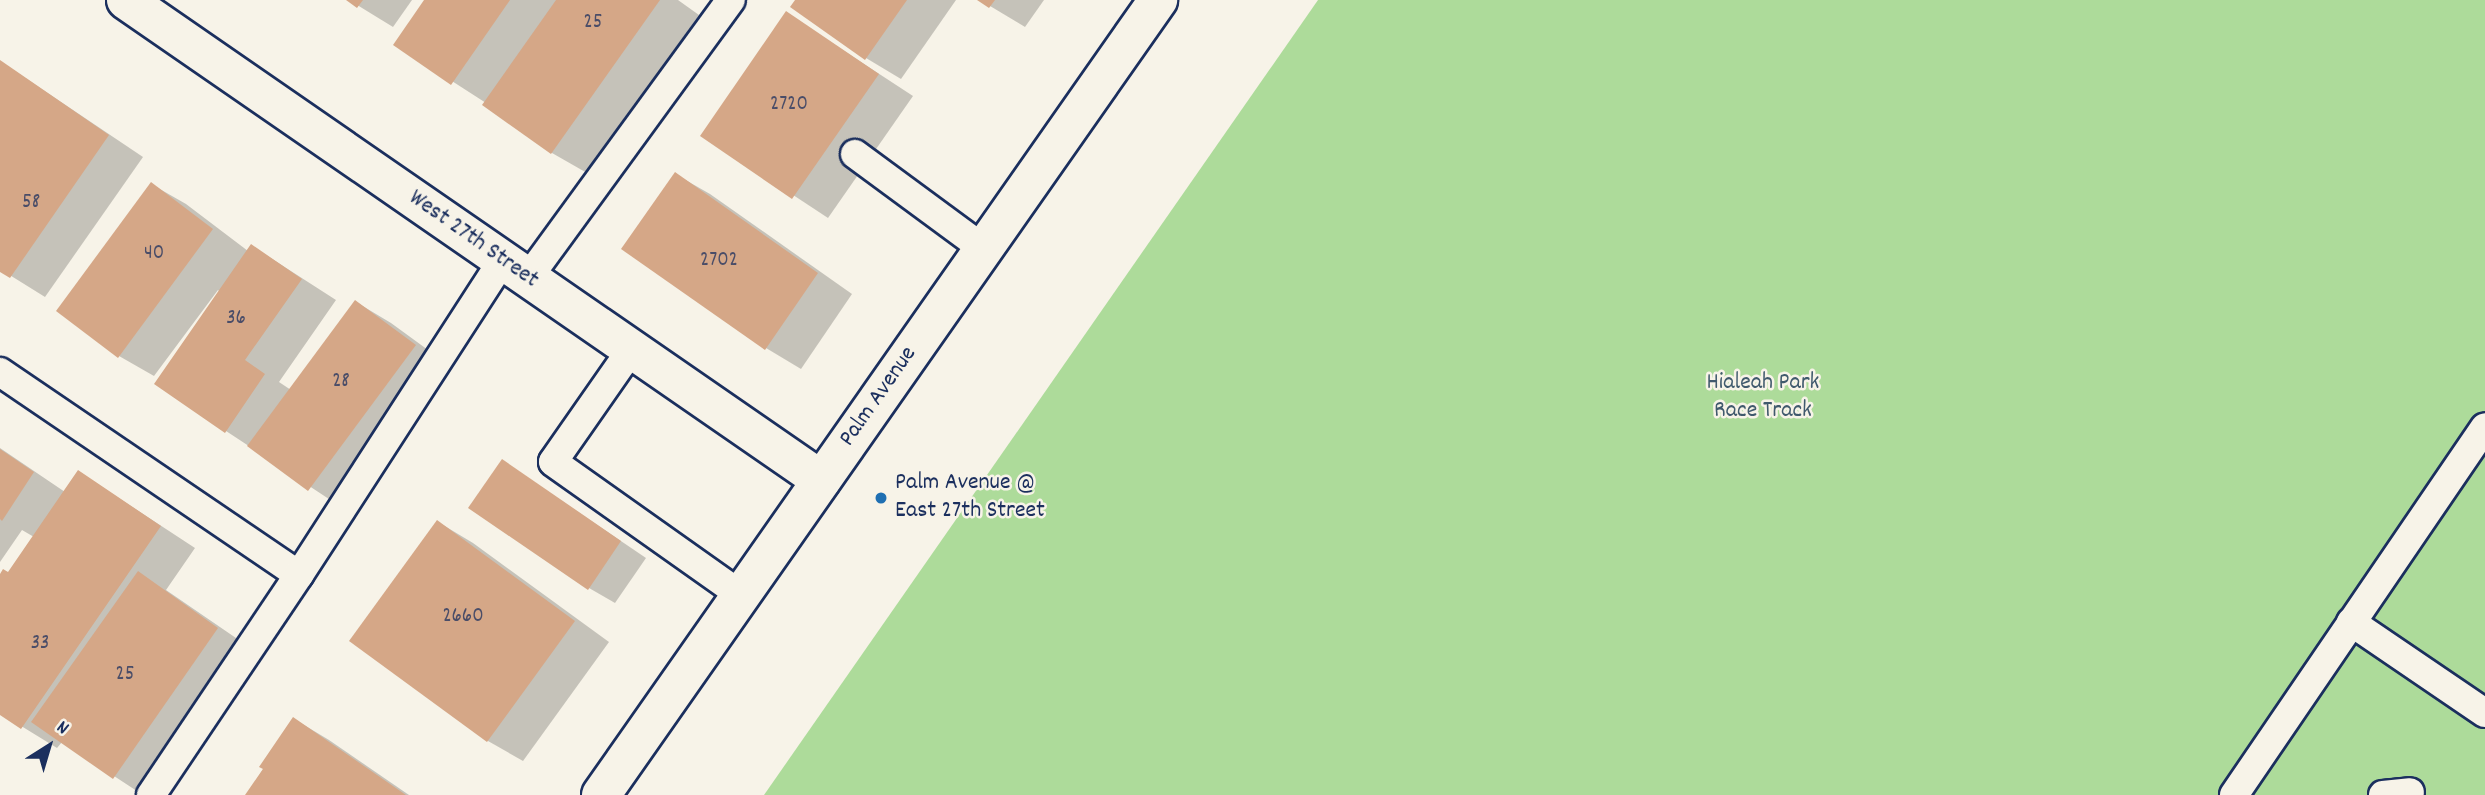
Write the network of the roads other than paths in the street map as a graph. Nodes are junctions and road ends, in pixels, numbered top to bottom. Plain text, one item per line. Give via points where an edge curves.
1 (126, 0) edge
2 (732, 0) edge
3 (1158, 0) edge
4 (855, 154) dead end
5 (984, 248) junction
6 (515, 269) junction
7 (631, 350) junction
8 (0, 372) edge
9 (2485, 427) edge
10 (821, 480) junction
11 (299, 575) junction
12 (741, 595) junction
13 (2351, 622) junction
14 (2485, 713) edge
15 (151, 795) edge
16 (601, 795) edge
17 (2234, 795) edge

1 - 6 main road, West 27th Street
2 - 6 lane
3 - 5 main road, Palm Avenue
4 - 5 lane
5 - 10 main road, Palm Avenue
6 - 7 main road, West 27th Street
6 - 11 lane
7 - 10 main road, West 27th Street
7 - 12 lane via 554,462
8 - 11 lane
9 - 13 lane
10 - 12 main road, Palm Avenue
11 - 15 lane
12 - 16 main road, Palm Avenue
13 - 14 lane
13 - 17 lane

